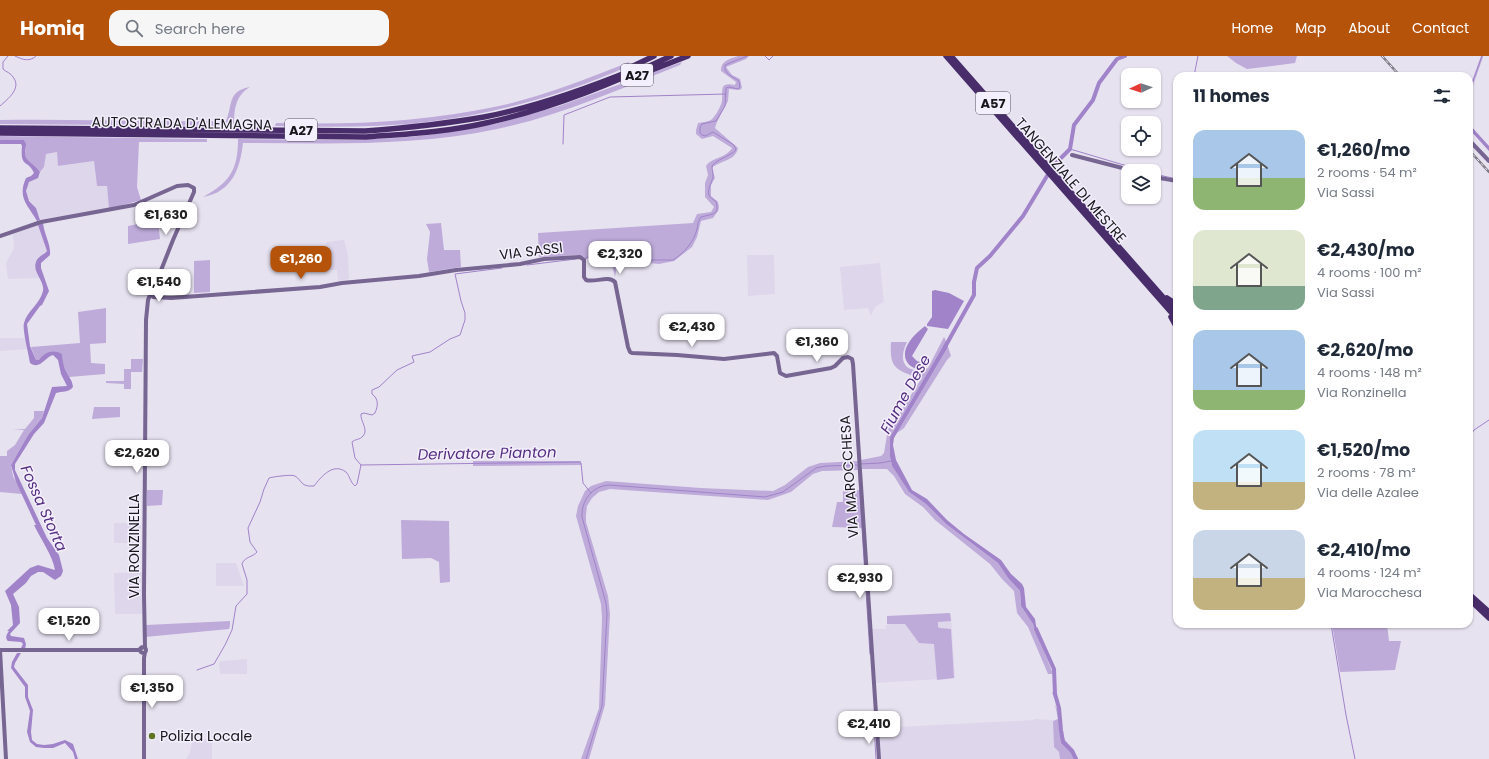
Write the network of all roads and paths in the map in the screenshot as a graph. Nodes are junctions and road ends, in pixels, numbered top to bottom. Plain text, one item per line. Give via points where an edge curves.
1 (654, 56) edge
2 (671, 56) edge
3 (688, 56) edge
4 (945, 56) edge
5 (952, 56) edge
6 (956, 56) edge
7 (663, 57) edge
8 (597, 84) junction
9 (586, 93) junction
10 (0, 128) edge
11 (0, 133) edge
12 (1473, 144) edge
13 (1034, 151) junction
14 (1072, 155) dead end
15 (1489, 162) edge
16 (1046, 167) junction
17 (1121, 168) edge
18 (1055, 178) junction
19 (1161, 178) edge
20 (1173, 180) edge
21 (0, 236) edge
22 (1153, 286) junction
23 (152, 296) junction
24 (1161, 301) junction
25 (1173, 302) edge
26 (1173, 308) edge
27 (1173, 314) edge
28 (1173, 321) edge
29 (852, 361) joint
30 (1473, 598) edge
31 (1473, 603) edge
32 (1489, 612) edge
33 (1489, 618) edge
34 (0, 650) edge
35 (142, 650) junction
36 (6, 759) edge
37 (144, 759) edge
38 (879, 759) edge

1 - 8 highway, A27
2 - 7 highway
3 - 9 highway, A27
4 - 16 highway, TANGENZIALE DI MESTRE / A57
5 - 13 highway, TANGENZIALE DI MESTRE / A57
6 - 13 highway
7 - 8 highway, AUTOSTRADA D'ALEMAGNA / A27
7 - 9 highway, AUTOSTRADA D'ALEMAGNA / A27
8 - 10 highway, AUTOSTRADA D'ALEMAGNA / A27 via 537,104 485,117 365,131
9 - 11 highway, AUTOSTRADA D'ALEMAGNA / A27 via 485,123 424,133 366,137
12 - 15 street
13 - 16 highway, TANGENZIALE DI MESTRE / A57
14 - 17 street
16 - 18 highway, TANGENZIALE DI MESTRE / A57
18 - 22 highway, TANGENZIALE DI MESTRE / A57
18 - 24 highway, TANGENZIALE DI MESTRE / A57
19 - 20 street
21 - 23 street, VIA RONZINELLA via 48,220 134,204 178,186 190,186 194,188 194,192
22 - 25 highway
22 - 26 highway, TANGENZIALE DI MESTRE / A57
23 - 29 street, VIA SASSI via 159,298 308,288 579,257 583,259 586,281 610,279 616,283 628,347 632,353 724,359 774,353 777,356 780,373 785,376 831,368 844,358 850,358
23 - 35 street, VIA RONZINELLA via 147,308
24 - 27 highway, TANGENZIALE DI MESTRE / A57
24 - 28 highway
29 - 38 street, VIA MAROCCHESA
30 - 32 highway
31 - 33 highway
34 - 35 street
34 - 36 street
35 - 37 street, VIA RONZINELLA

